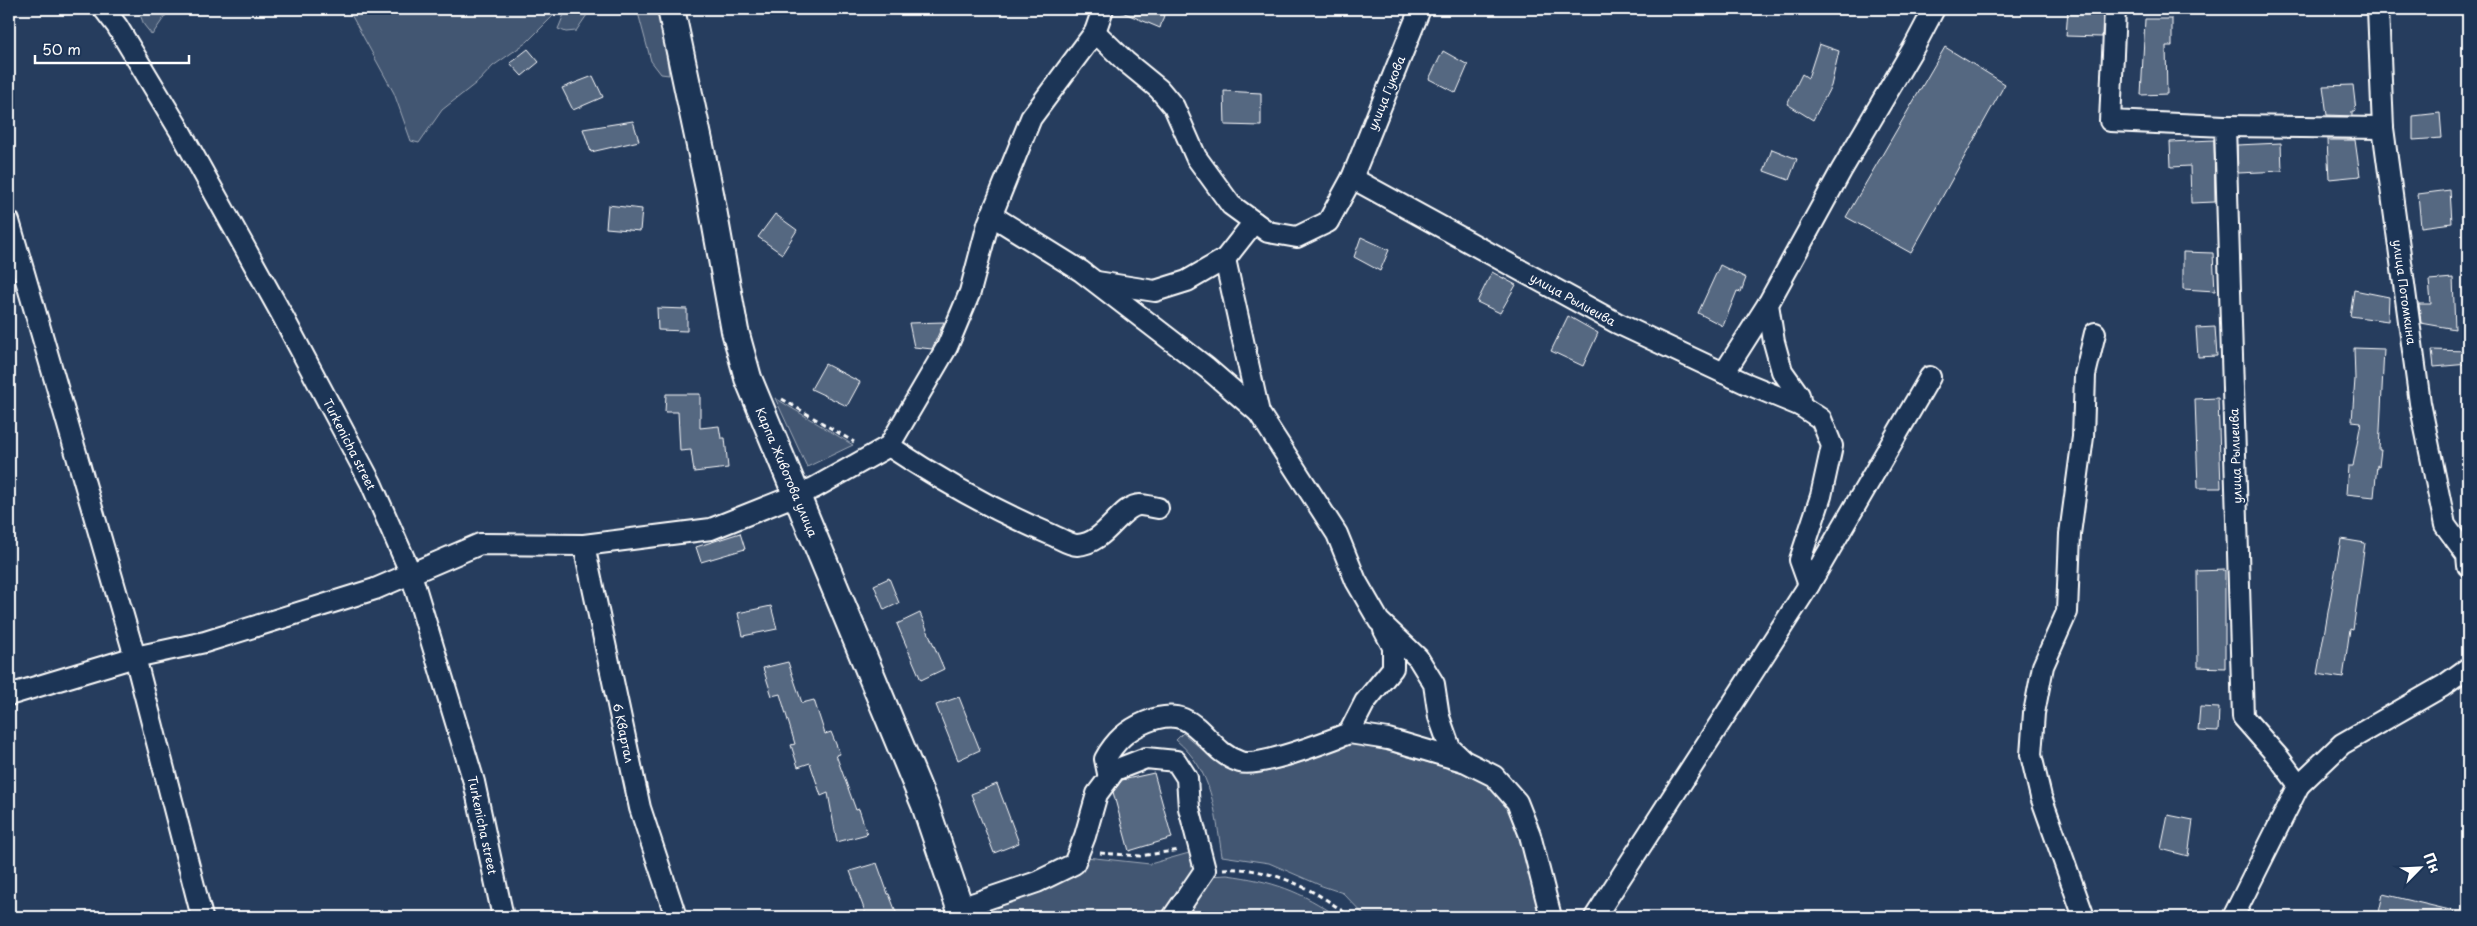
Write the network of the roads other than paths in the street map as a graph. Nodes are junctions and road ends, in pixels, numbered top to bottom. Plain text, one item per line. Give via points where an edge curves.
1 (104, 9) edge
2 (671, 9) edge
3 (1103, 9) edge
4 (1420, 9) edge
5 (1934, 9) edge
6 (2115, 9) edge
7 (2378, 9) edge
8 (1095, 32) junction
9 (2225, 126) junction
10 (2383, 128) junction
11 (1352, 178) junction
12 (991, 215) junction
13 (9, 221) edge
14 (1254, 222) junction
15 (1225, 259) junction
16 (1096, 282) junction
17 (1768, 304) junction
18 (2094, 333) dead end
19 (1724, 374) junction
20 (1930, 377) dead end
21 (1801, 406) junction
22 (1259, 413) junction
23 (889, 446) junction
24 (797, 494) junction
25 (1158, 508) dead end
26 (584, 545) junction
27 (2468, 559) edge
28 (411, 574) junction
29 (1809, 585) junction
30 (1379, 621) junction
31 (135, 657) junction
32 (2468, 668) edge
33 (9, 695) edge
34 (1349, 733) junction
35 (1464, 761) junction
36 (1109, 778) junction
37 (2299, 786) junction
38 (961, 913) edge
39 (202, 917) edge
40 (503, 917) edge
41 (676, 917) edge
42 (1173, 917) edge
43 (1551, 917) edge
44 (1595, 917) edge
45 (2084, 917) edge
46 (2233, 917) edge

1 - 28 street, Turkenicha street via 179,129 281,313 371,483
2 - 24 main road, Карпа Животова улица via 710,193 734,331 748,378
3 - 8 street
4 - 11 street, улица Гукова
5 - 17 street
6 - 9 street via 2110,121
7 - 10 street, улица Потомкина
8 - 12 street via 1031,118
8 - 14 street, улица Гукова via 1159,89 1174,107 1196,157 1231,205
9 - 10 street
9 - 37 street, улица Рылиеива via 2243,717
10 - 27 street, улица Потомкина via 2420,403 2445,525
11 - 14 street, улица Гукова via 1328,222 1297,238 1268,232
11 - 19 street, улица Рылиеива via 1617,323
12 - 16 street
12 - 23 street via 970,292 947,346
13 - 31 street
14 - 15 street
15 - 16 street via 1187,281 1155,291
15 - 22 street
16 - 22 street via 1207,368
17 - 19 street
17 - 21 street via 1782,371 1799,395
18 - 45 street via 2086,375 2083,437 2070,534 2067,612 2043,666 2034,713 2031,755 2041,797
19 - 21 street, улица Рылиеива
20 - 29 street
21 - 29 street, улица Рылиеива via 1821,419 1832,446 1821,496 1800,560
22 - 30 street via 1337,534 1356,581
23 - 24 street via 814,488
23 - 25 street via 937,478 1076,545 1091,542 1124,512 1138,504
24 - 26 street via 711,529
24 - 38 main road, Карпа Животова улица via 925,805
26 - 28 street via 480,544
26 - 41 street, 6 Квартал via 640,808
28 - 31 street via 375,589 205,642
28 - 40 street, Turkenicha street via 474,782
29 - 44 street
30 - 34 street via 1393,647 1393,668 1364,702
30 - 35 street via 1418,658 1434,684 1439,717 1450,748
31 - 33 street
31 - 39 street
32 - 37 street via 2443,686 2342,744
34 - 35 street via 1388,739
34 - 36 street via 1280,756 1240,762 1181,717 1159,716 1136,726 1115,741 1105,759
35 - 43 street via 1494,776 1517,802 1530,835
36 - 38 street via 1096,794 1074,864
36 - 42 street via 1115,770 1146,758 1176,761 1187,778 1189,808 1205,870
37 - 46 street

